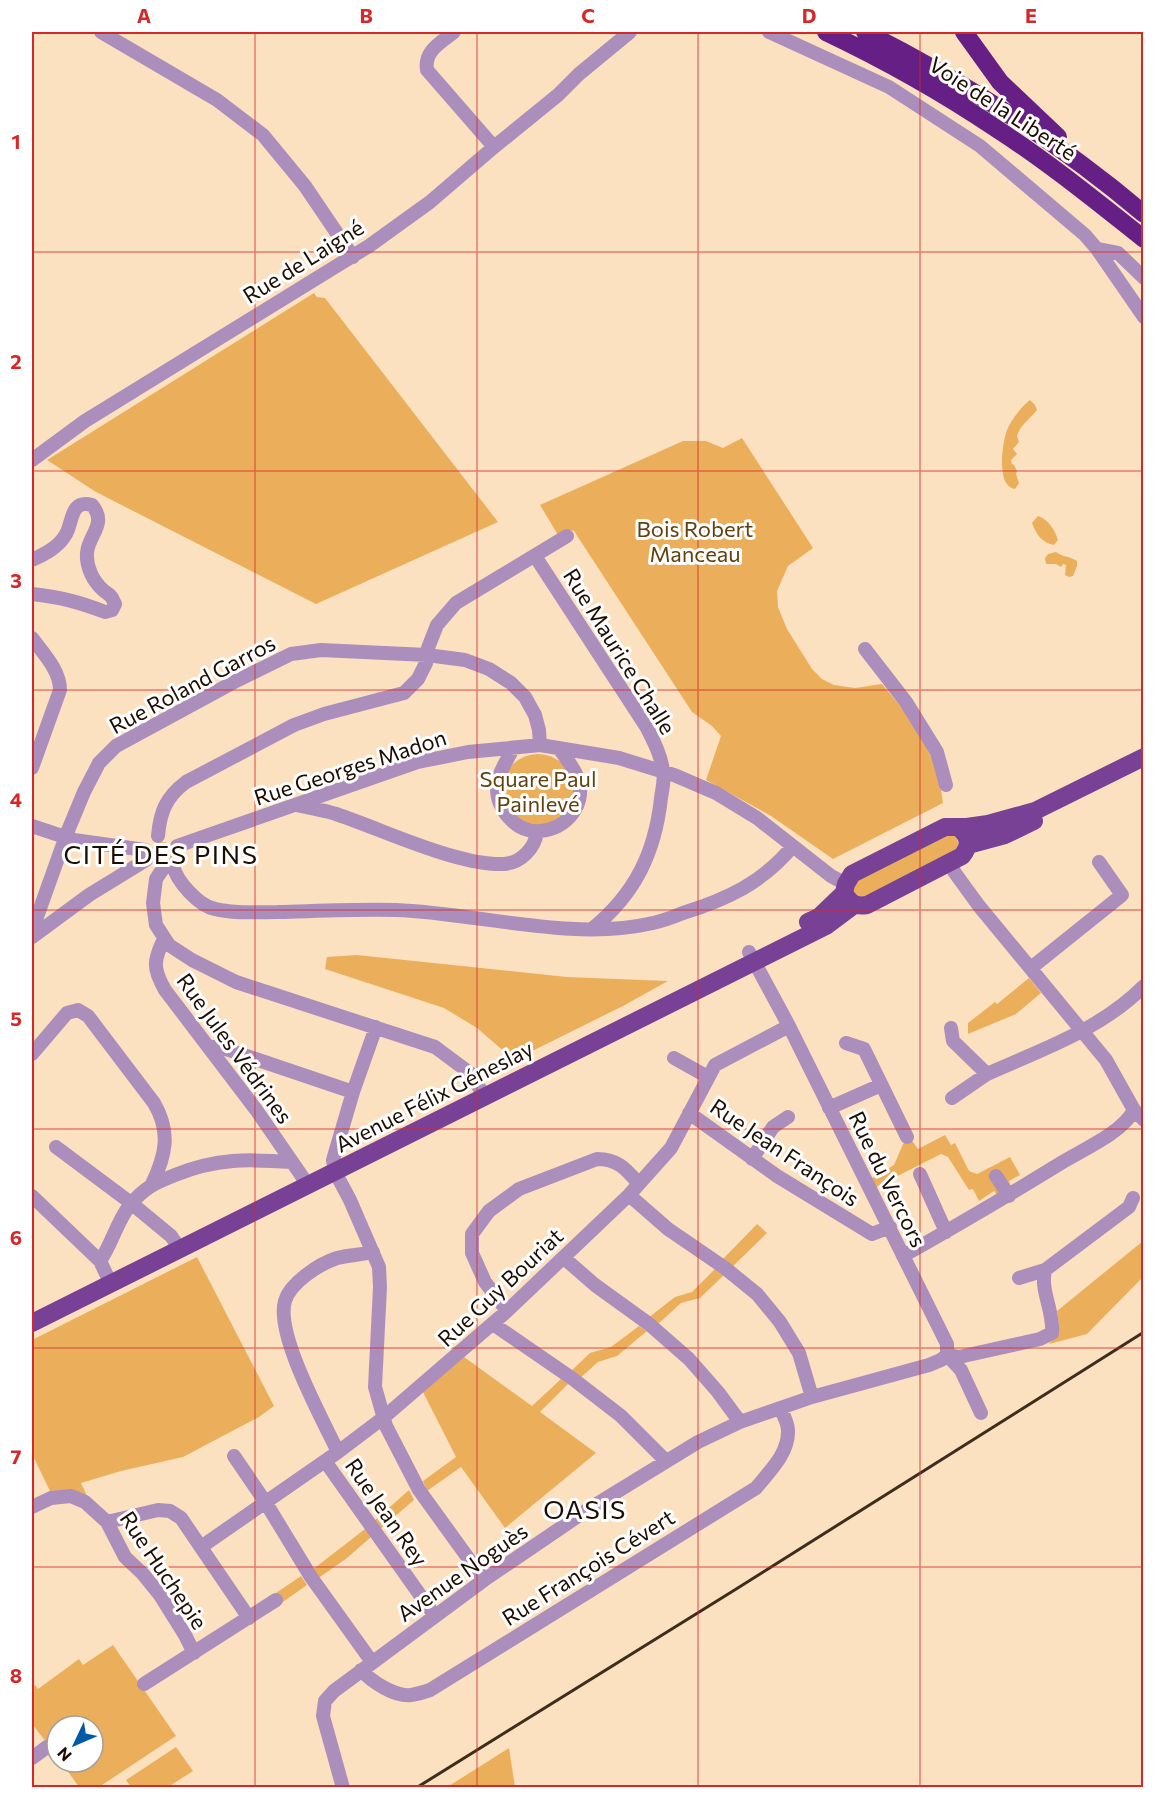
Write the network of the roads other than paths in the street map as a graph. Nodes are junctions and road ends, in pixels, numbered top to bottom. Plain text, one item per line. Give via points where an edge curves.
1 (101, 32) edge
2 (454, 32) edge
3 (614, 32) edge
4 (630, 32) edge
5 (769, 32) edge
6 (826, 32) edge
7 (865, 32) edge
8 (964, 32) edge
9 (579, 74) junction
10 (494, 147) junction
11 (1103, 180) junction
12 (1143, 214) edge
13 (1143, 239) edge
14 (1097, 249) junction
15 (352, 256) junction
16 (1143, 278) edge
17 (1143, 285) edge
18 (1128, 297) junction
19 (1143, 318) edge
20 (32, 460) edge
21 (567, 536) dead end
22 (535, 556) junction
23 (32, 560) edge
24 (32, 594) edge
25 (32, 638) edge
26 (866, 650) dead end
27 (427, 656) junction
28 (540, 745) junction
29 (513, 748) junction
30 (559, 748) junction
31 (1143, 757) edge
32 (1143, 767) edge
33 (32, 768) edge
34 (663, 771) junction
35 (946, 784) dead end
36 (295, 804) junction
37 (32, 826) edge
38 (958, 827) junction
39 (537, 832) junction
40 (158, 836) junction
41 (65, 837) junction
42 (968, 845) junction
43 (177, 846) junction
44 (793, 846) junction
45 (145, 855) junction
46 (1099, 862) dead end
47 (950, 864) junction
48 (168, 867) junction
49 (848, 894) junction
50 (592, 929) junction
51 (32, 931) edge
52 (32, 937) edge
53 (164, 939) junction
54 (752, 957) junction
55 (1031, 968) junction
56 (1143, 986) edge
57 (789, 1026) junction
58 (376, 1028) junction
59 (951, 1028) dead end
60 (1083, 1031) junction
61 (846, 1043) dead end
62 (209, 1047) junction
63 (32, 1054) edge
64 (674, 1058) dead end
65 (987, 1074) junction
66 (708, 1077) junction
67 (881, 1085) junction
68 (353, 1092) junction
69 (482, 1092) junction
70 (952, 1098) dead end
71 (829, 1108) junction
72 (689, 1113) junction
73 (1139, 1115) edge
74 (788, 1117) dead end
75 (907, 1137) dead end
76 (56, 1147) dead end
77 (752, 1159) junction
78 (334, 1166) junction
79 (301, 1174) junction
80 (920, 1174) dead end
81 (996, 1176) dead end
82 (152, 1184) junction
83 (639, 1184) junction
84 (629, 1195) junction
85 (32, 1196) edge
86 (1009, 1196) junction
87 (1133, 1197) dead end
88 (131, 1203) junction
89 (890, 1227) junction
90 (946, 1232) junction
91 (177, 1245) junction
92 (373, 1252) junction
93 (903, 1256) junction
94 (564, 1258) junction
95 (1045, 1270) junction
96 (106, 1273) junction
97 (1019, 1278) dead end
98 (507, 1311) junction
99 (32, 1312) edge
100 (32, 1323) edge
101 (493, 1324) junction
102 (946, 1355) junction
103 (812, 1397) junction
104 (780, 1407) junction
105 (981, 1413) dead end
106 (383, 1418) junction
107 (740, 1422) junction
108 (338, 1452) junction
109 (234, 1456) dead end
110 (325, 1461) junction
111 (666, 1461) junction
112 (266, 1503) junction
113 (32, 1507) edge
114 (107, 1522) junction
115 (201, 1547) junction
116 (484, 1580) junction
117 (276, 1600) dead end
118 (435, 1616) junction
119 (249, 1618) junction
120 (194, 1653) junction
121 (367, 1666) junction
122 (144, 1684) dead end
123 (45, 1748) edge
124 (32, 1758) edge
125 (343, 1788) edge

1 - 15 street via 217,100 263,135 305,186
2 - 10 street via 430,52 427,70
3 - 9 street
4 - 9 street
5 - 14 street via 890,87 980,146
6 - 13 highway, Voie de la Liberté via 896,67 998,129
7 - 11 highway, Voie de la Liberté via 965,87
8 - 11 highway via 1000,82
9 - 10 street, Rue de Laigné
10 - 15 street, Rue de Laigné via 430,202
11 - 12 highway, Voie de la Liberté
14 - 16 street via 1118,253
14 - 18 street
15 - 20 street, Rue de Laigné via 85,421
17 - 18 street
18 - 19 street
21 - 22 street
22 - 27 street via 456,603 437,625
22 - 34 street, Rue Maurice Challe via 647,728
23 - 24 street via 50,552 67,534 80,505 92,505 98,515 87,564 92,577 115,604 105,612 76,601
25 - 33 street via 60,681
26 - 35 street via 906,702 937,752
27 - 28 street, Rue Roland Garros via 465,660 511,683 535,715
27 - 40 street via 418,679 404,693 294,725 186,782 165,805
27 - 41 street, Rue Roland Garros via 321,650 291,654 234,681 116,746 99,763
28 - 29 street, Rue Georges Madon
28 - 30 street
29 - 36 street, Rue Georges Madon via 418,762
29 - 39 street via 498,776 498,800 512,822
30 - 34 street via 619,758
30 - 39 street via 578,778 580,797 568,818
31 - 38 main road via 1035,811 988,824
32 - 42 main road via 1015,830
34 - 44 street via 716,793
34 - 50 street via 659,819 644,866 622,902
36 - 39 street via 333,813 429,849 487,863 517,861 532,848
36 - 43 street, Rue Georges Madon
37 - 41 street
38 - 42 main road via 968,838
38 - 49 main road, Avenue Félix Géneslay via 945,827 852,874
40 - 43 street via 172,839
40 - 45 street via 147,843
41 - 45 street
41 - 51 street, Rue Roland Garros
42 - 47 main road via 962,856
43 - 48 street via 178,856
44 - 49 street
44 - 50 street via 765,875 714,903 653,923
45 - 48 street via 152,867
45 - 52 street
46 - 55 street via 1122,895
47 - 49 main road via 867,905
47 - 55 street
48 - 50 street via 187,891 212,909 397,910
48 - 53 street via 156,879 153,903 156,925
49 - 54 main road, Avenue Félix Géneslay via 826,926
53 - 58 street via 192,960 236,982
53 - 62 street, Rue Jules Védrines via 155,974
54 - 57 street, Rue du Vercors
54 - 69 main road, Avenue Félix Géneslay
55 - 60 street
56 - 60 street via 1126,1003
57 - 66 street, Rue Guy Bouriat via 714,1065
57 - 71 street, Rue du Vercors
58 - 68 street
58 - 69 street via 435,1047 470,1072
59 - 65 street via 953,1041
60 - 65 street
60 - 73 street via 1106,1060
61 - 67 street via 864,1049
62 - 68 street via 220,1047
62 - 79 street, Rue Jules Védrines
63 - 82 street via 67,1013 78,1010 88,1016 160,1114 165,1152
64 - 66 street
65 - 70 street
66 - 72 street, Rue Guy Bouriat
67 - 71 street
67 - 75 street
68 - 78 street
69 - 78 main road, Avenue Félix Géneslay
71 - 89 street, Rue du Vercors
72 - 77 street, Rue Jean François
72 - 83 street, Rue Guy Bouriat via 670,1148
73 - 86 street via 1131,1116 1112,1133
74 - 77 street via 773,1127
76 - 88 street
77 - 89 street, Rue Jean François via 872,1234
78 - 79 main road, Avenue Félix Géneslay
78 - 92 street
79 - 82 street via 239,1160 197,1166
79 - 91 main road, Avenue Félix Géneslay
80 - 90 street
81 - 86 street
82 - 88 street
83 - 84 street, Rue Guy Bouriat
83 - 98 street via 610,1159 597,1159 519,1189 489,1211 472,1234 472,1253 485,1282
84 - 94 street, Rue Guy Bouriat
84 - 103 street via 668,1229 757,1294 799,1353
85 - 96 street
86 - 90 street
87 - 95 street via 1129,1207
88 - 91 street
88 - 96 street via 106,1252
89 - 93 street, Rue du Vercors
90 - 93 street
91 - 96 main road, Avenue Félix Géneslay
92 - 106 street via 380,1287 375,1387
92 - 108 street via 337,1258 302,1276 285,1300 283,1322 301,1375
93 - 102 street, Rue du Vercors via 947,1344
94 - 98 street, Rue Guy Bouriat
94 - 107 street via 689,1359
95 - 97 street
95 - 102 street via 1042,1280 1052,1333 959,1357
96 - 99 main road, Avenue Félix Géneslay
96 - 100 main road, Avenue Félix Géneslay
98 - 101 street, Rue Guy Bouriat
101 - 106 street, Rue Guy Bouriat
101 - 111 street via 621,1416
102 - 103 street, Avenue Noguès via 929,1365
102 - 105 street, Rue du Vercors via 961,1370
103 - 104 street, Avenue Noguès
104 - 107 street, Avenue Noguès
104 - 121 street, Rue François Cévert via 788,1428 786,1447 756,1488 430,1690 409,1695 386,1689 366,1676
106 - 108 street, Rue Guy Bouriat
106 - 116 street via 419,1490
107 - 111 street, Avenue Noguès
108 - 110 street, Rue Guy Bouriat
109 - 112 street, Rue François Cévert
110 - 112 street, Rue Guy Bouriat
110 - 118 street, Rue Jean Rey
111 - 116 street, Avenue Noguès
112 - 115 street, Rue Guy Bouriat
112 - 121 street, Rue François Cévert
113 - 114 street, Rue Huchepie via 51,1498 71,1496 85,1502
114 - 115 street via 158,1510 170,1511 181,1518
114 - 120 street, Rue Huchepie via 125,1557 160,1595
115 - 119 street
116 - 118 street, Avenue Noguès
117 - 119 street
118 - 121 street, Avenue Noguès
119 - 120 street
120 - 122 street
121 - 125 street, Avenue Noguès via 325,1701 323,1716
123 - 124 street

